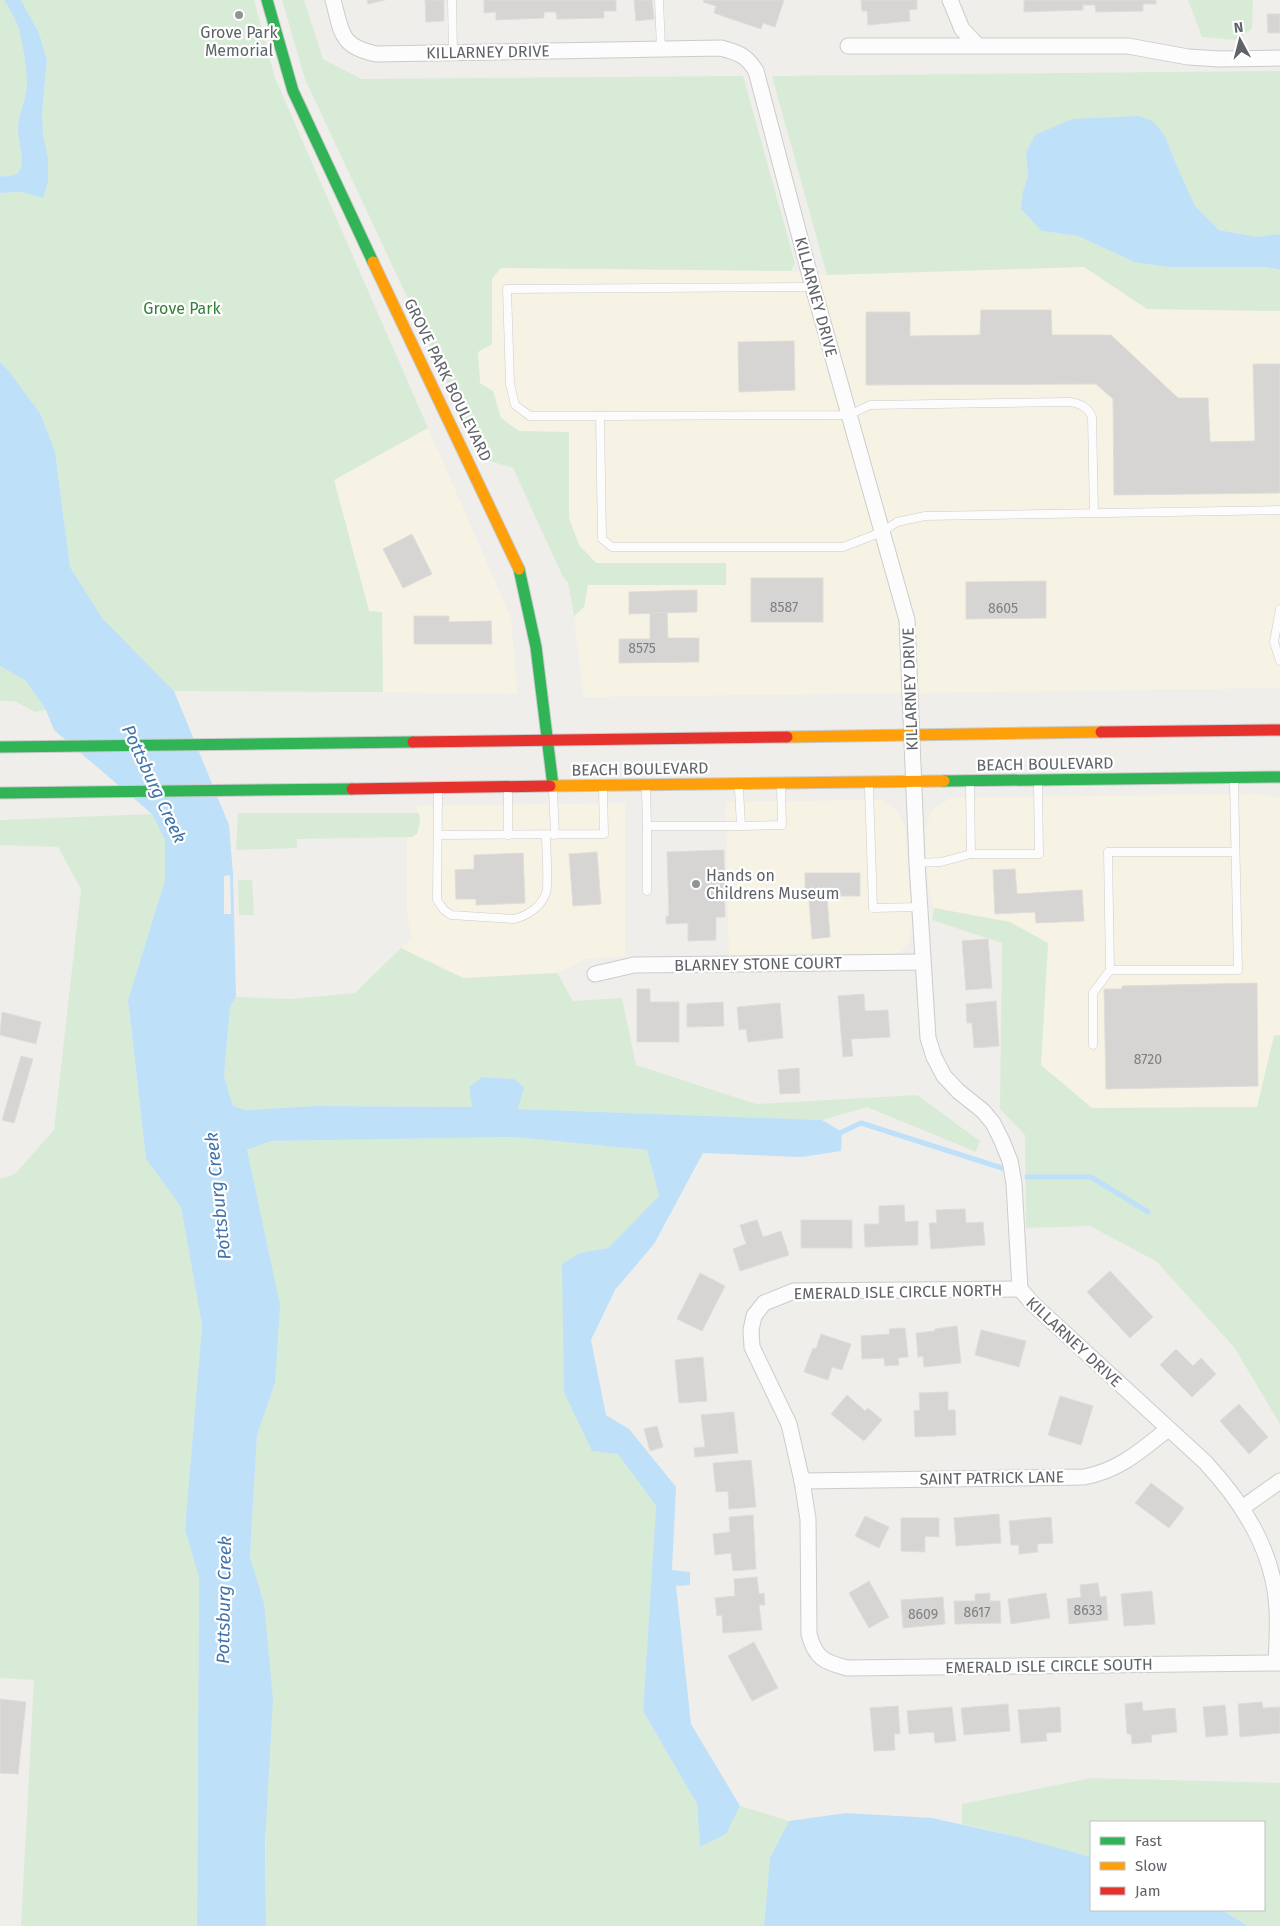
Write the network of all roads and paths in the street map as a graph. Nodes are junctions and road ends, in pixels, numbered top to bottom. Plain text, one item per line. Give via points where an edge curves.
1 (267, 0) edge
2 (334, 0) edge
3 (452, 0) edge
4 (659, 0) edge
5 (950, 0) edge
6 (977, 45) junction
7 (848, 46) dead end
8 (661, 49) junction
9 (453, 52) junction
10 (1280, 58) edge
11 (814, 287) junction
12 (849, 415) junction
13 (600, 416) junction
14 (1280, 510) edge
15 (1094, 513) junction
16 (882, 532) junction
17 (1280, 609) edge
18 (1280, 661) edge
19 (1280, 730) edge
20 (912, 735) junction
21 (546, 739) junction
22 (0, 747) edge
23 (1280, 777) edge
24 (1234, 778) junction
25 (1038, 781) junction
26 (913, 782) junction
27 (970, 782) junction
28 (869, 783) junction
29 (781, 784) junction
30 (739, 785) junction
31 (553, 786) junction
32 (603, 786) junction
33 (646, 786) junction
34 (508, 787) junction
35 (438, 788) junction
36 (0, 793) edge
37 (647, 826) junction
38 (741, 826) junction
39 (438, 835) junction
40 (508, 835) junction
41 (550, 835) junction
42 (1235, 852) junction
43 (971, 854) junction
44 (916, 863) junction
45 (647, 891) dead end
46 (920, 907) junction
47 (922, 962) junction
48 (1110, 970) junction
49 (595, 974) dead end
50 (1093, 1045) dead end
51 (1020, 1289) junction
52 (1168, 1429) junction
53 (802, 1481) junction
54 (1280, 1481) edge
55 (1242, 1508) junction
56 (1278, 1663) edge

1 - 21 main road, GROVE PARK BOULEVARD via 294,91 311,132 518,565 535,635
2 - 9 street, KILLARNEY DRIVE via 344,38 361,51 376,54
3 - 9 lane
4 - 8 lane
5 - 6 street via 962,28
6 - 7 street
6 - 10 street via 1128,46 1188,57
8 - 9 street, KILLARNEY DRIVE
8 - 11 street, KILLARNEY DRIVE via 721,48 749,60 756,71
11 - 12 street, KILLARNEY DRIVE
11 - 13 lane via 507,289 510,384 515,405 530,416
12 - 13 lane
12 - 15 lane via 870,406 1081,404 1089,410 1092,418
12 - 16 street, KILLARNEY DRIVE
13 - 16 lane via 602,539 612,547 843,547
14 - 15 lane
15 - 16 lane via 925,516 897,522
16 - 20 street, KILLARNEY DRIVE via 907,620
17 - 18 lane via 1274,642
19 - 20 main road
20 - 21 main road
20 - 26 street, KILLARNEY DRIVE
21 - 22 main road
21 - 31 main road, GROVE PARK BOULEVARD
23 - 24 main road, BEACH BOULEVARD
24 - 25 main road, BEACH BOULEVARD
24 - 42 lane
25 - 27 main road, BEACH BOULEVARD
25 - 43 lane via 1039,854
26 - 27 main road, BEACH BOULEVARD
26 - 28 main road, BEACH BOULEVARD
26 - 44 street, KILLARNEY DRIVE
27 - 43 lane
28 - 29 main road, BEACH BOULEVARD
28 - 46 lane via 873,908
29 - 30 main road, BEACH BOULEVARD
29 - 38 lane via 782,825
30 - 33 main road, BEACH BOULEVARD
30 - 38 lane
31 - 32 main road, BEACH BOULEVARD
31 - 34 main road, BEACH BOULEVARD
31 - 41 lane
32 - 33 main road, BEACH BOULEVARD
32 - 41 lane via 604,834
33 - 37 lane
34 - 35 main road, BEACH BOULEVARD
34 - 40 lane
35 - 36 main road, BEACH BOULEVARD
35 - 39 lane
37 - 38 lane
37 - 45 lane
39 - 40 lane
39 - 41 lane via 437,900 444,910 451,915 514,919 533,911 546,893
40 - 41 lane
42 - 48 lane via 1108,852
42 - 48 lane via 1238,970
43 - 44 lane via 941,862
44 - 46 street, KILLARNEY DRIVE
46 - 47 street, KILLARNEY DRIVE
47 - 49 street, BLARNEY STONE COURT via 634,965
47 - 51 street, KILLARNEY DRIVE via 928,1038 934,1057 944,1076 993,1123 1010,1161
48 - 50 lane via 1093,993
51 - 52 street, KILLARNEY DRIVE
51 - 53 street, EMERALD ISLE CIRCLE NORTH via 794,1291 764,1303 754,1316 752,1347 789,1424
52 - 53 street, SAINT PATRICK LANE via 1114,1468 1084,1477
52 - 55 street, KILLARNEY DRIVE via 1205,1462
53 - 56 street, EMERALD ISLE CIRCLE SOUTH via 808,1519 808,1634 812,1647 821,1658 832,1664 847,1668
54 - 55 street
55 - 56 street, KILLARNEY DRIVE via 1262,1544 1274,1584

